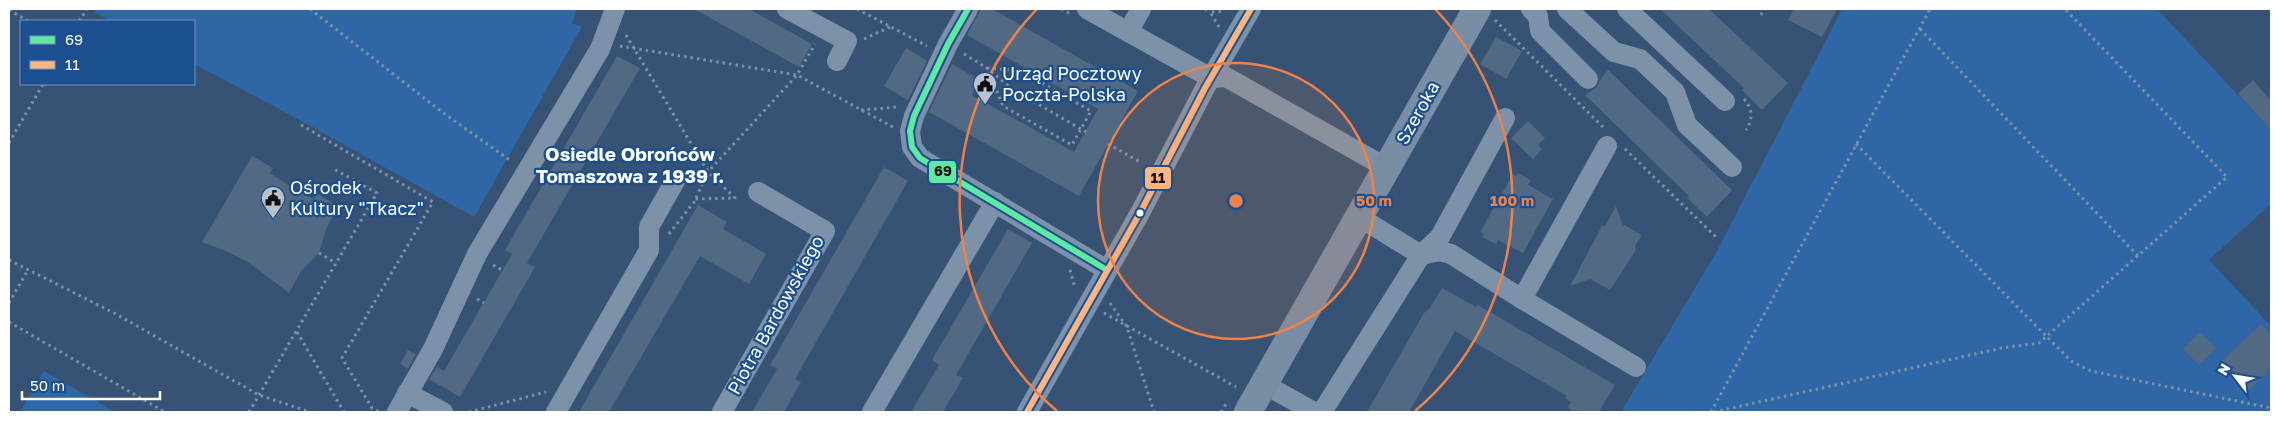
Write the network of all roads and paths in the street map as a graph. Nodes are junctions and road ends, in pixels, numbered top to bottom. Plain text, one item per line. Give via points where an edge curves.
1 (87, 9) edge
2 (310, 9) edge
3 (787, 9) edge
4 (857, 9) edge
5 (968, 9) edge
6 (1087, 9) edge
7 (1141, 9) edge
8 (1205, 9) edge
9 (1477, 9) edge
10 (1567, 9) edge
11 (1627, 9) edge
12 (1764, 9) edge
13 (1930, 9) edge
14 (2065, 9) edge
15 (9, 10) edge
16 (1225, 10) edge
17 (1242, 10) edge
18 (1538, 11) edge
19 (1210, 12) junction
20 (1760, 15) dead end
21 (618, 18) edge
22 (26, 20) edge
23 (80, 20) edge
24 (890, 27) junction
25 (1220, 28) dead end
26 (1920, 29) junction
27 (1128, 32) junction
28 (816, 40) dead end
29 (847, 41) junction
30 (948, 44) junction
31 (616, 46) dead end
32 (634, 49) junction
33 (837, 61) dead end
34 (987, 68) junction
35 (797, 75) junction
36 (1211, 78) junction
37 (1588, 79) dead end
38 (42, 85) edge
39 (1725, 102) dead end
40 (860, 110) junction
41 (916, 112) junction
42 (1505, 118) dead end
43 (301, 126) dead end
44 (1081, 128) junction
45 (1086, 132) dead end
46 (911, 138) junction
47 (9, 143) edge
48 (1108, 144) dead end
49 (1856, 144) junction
50 (1608, 146) dead end
51 (1142, 163) dead end
52 (1732, 167) dead end
53 (1387, 168) junction
54 (334, 169) dead end
55 (526, 169) junction
56 (708, 172) junction
57 (676, 179) dead end
58 (758, 192) dead end
59 (695, 199) junction
60 (995, 202) junction
61 (1360, 217) junction
62 (666, 238) dead end
63 (319, 253) dead end
64 (1421, 255) junction
65 (2139, 258) junction
66 (9, 260) edge
67 (336, 263) junction
68 (28, 270) junction
69 (1107, 270) junction
70 (1522, 299) junction
71 (1108, 300) dead end
72 (9, 303) edge
73 (1101, 312) dead end
74 (9, 322) edge
75 (1127, 327) junction
76 (296, 332) junction
77 (2047, 336) junction
78 (1636, 367) dead end
79 (1264, 384) junction
80 (1236, 387) dead end
81 (407, 393) junction
82 (259, 395) junction
83 (559, 406) edge
84 (2271, 408) edge
85 (165, 412) edge
86 (249, 412) edge
87 (310, 412) edge
88 (344, 412) edge
89 (391, 412) edge
90 (443, 412) edge
91 (469, 412) edge
92 (722, 412) edge
93 (872, 412) edge
94 (1027, 412) edge
95 (1154, 412) edge
96 (1248, 412) edge
97 (1314, 412) edge
98 (1322, 412) edge
99 (1712, 412) edge

1 - 23 path
2 - 55 path via 442,112
3 - 29 street
4 - 24 path
5 - 30 street
6 - 27 street
7 - 27 street
8 - 19 path
9 - 53 street, Szeroka
10 - 52 street via 1614,52 1640,59 1675,92 1687,125
11 - 39 street
12 - 20 path
13 - 26 path
14 - 65 path via 2227,177
15 - 22 path
16 - 17 path
16 - 19 path
17 - 36 street
18 - 37 street via 1540,31
19 - 25 path
21 - 32 path
21 - 55 street
24 - 29 path via 858,42
24 - 30 path via 938,52
26 - 49 path
26 - 65 path
27 - 36 street
28 - 35 path
29 - 33 street
30 - 34 path
30 - 41 street
31 - 32 path
32 - 35 path
32 - 56 path
34 - 44 path via 1012,89
34 - 44 path via 1021,71 1091,111
34 - 44 path via 1003,106 1072,145
35 - 40 path
35 - 56 path
36 - 53 street via 1226,77
36 - 69 street
38 - 47 path
40 - 41 path via 908,106
40 - 46 path
41 - 46 street
42 - 64 street via 1440,238
43 - 89 path via 433,202 342,358 372,408
44 - 45 path
46 - 60 street via 912,147 920,158
48 - 51 path
49 - 77 path
49 - 99 path
50 - 70 street
53 - 61 street, Szeroka
54 - 67 path via 377,193
55 - 81 street via 477,254 433,349
56 - 59 path
56 - 59 path via 734,198
57 - 83 street via 649,226 649,250
58 - 92 street, Piotra Bardowskiego via 825,231
59 - 62 path
60 - 69 street
60 - 93 street
61 - 64 street
61 - 79 street, Szeroka
63 - 67 path
64 - 70 street via 1440,251 1451,254
64 - 98 street
65 - 77 path
66 - 68 path
67 - 76 path
68 - 72 path
68 - 82 path
69 - 94 street
70 - 78 street
71 - 75 path
73 - 75 path
74 - 85 path
75 - 80 path
75 - 95 path
76 - 82 path
76 - 88 path
77 - 84 path via 2071,361 2091,371
77 - 99 path via 2040,343 2002,348
79 - 96 street, Szeroka
79 - 97 street
81 - 89 street
81 - 90 street
82 - 86 path
82 - 87 path
83 - 91 path via 547,391

